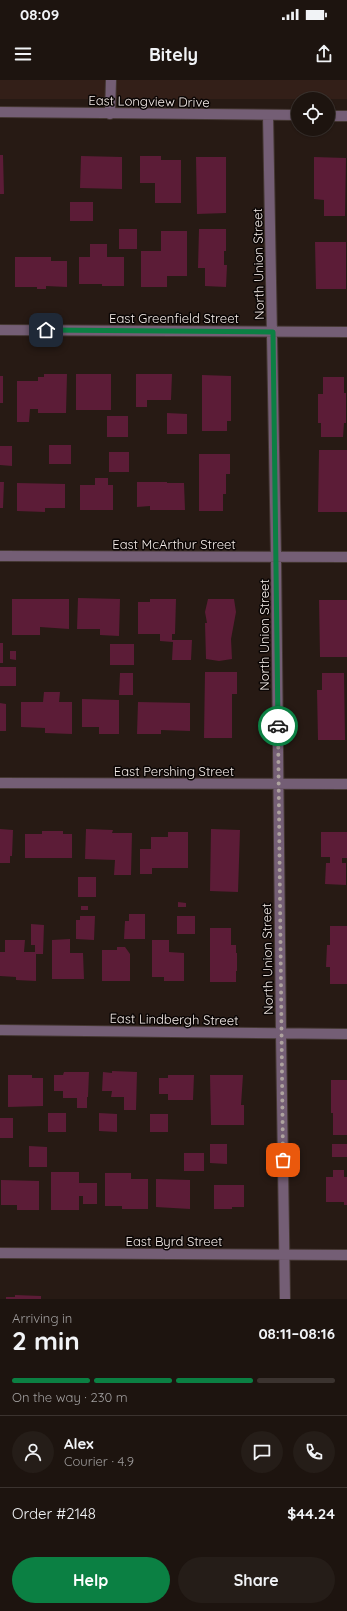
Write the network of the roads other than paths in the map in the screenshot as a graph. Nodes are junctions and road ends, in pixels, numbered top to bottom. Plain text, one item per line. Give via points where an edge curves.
1 (111, 80) edge
2 (0, 112) edge
3 (110, 114) junction
4 (268, 115) junction
5 (291, 116) edge
6 (335, 116) edge
7 (347, 116) edge
8 (0, 330) edge
9 (273, 332) junction
10 (347, 332) edge
11 (0, 556) edge
12 (276, 557) junction
13 (347, 557) edge
14 (0, 783) edge
15 (278, 784) junction
16 (347, 784) edge
17 (0, 1030) edge
18 (281, 1034) junction
19 (347, 1034) edge
20 (0, 1253) edge
21 (284, 1254) junction
22 (347, 1255) edge
23 (285, 1299) edge

1 - 3 street
2 - 3 street, East Longview Drive
3 - 4 street, East Longview Drive
4 - 5 street, East Longview Drive
4 - 9 street, North Union Street
6 - 7 street
8 - 9 street, East Greenfield Street
9 - 10 street, East Greenfield Street
9 - 12 street, North Union Street
11 - 12 street, East McArthur Street
12 - 13 street, East McArthur Street
12 - 15 street, North Union Street
14 - 15 street, East Pershing Street
15 - 16 street, East Pershing Street
15 - 18 street, North Union Street
17 - 18 street, East Lindbergh Street
18 - 19 street, East Lindbergh Street
18 - 21 street, North Union Street
20 - 21 street, East Byrd Street
21 - 22 street, East Byrd Street
21 - 23 street, North Union Street

